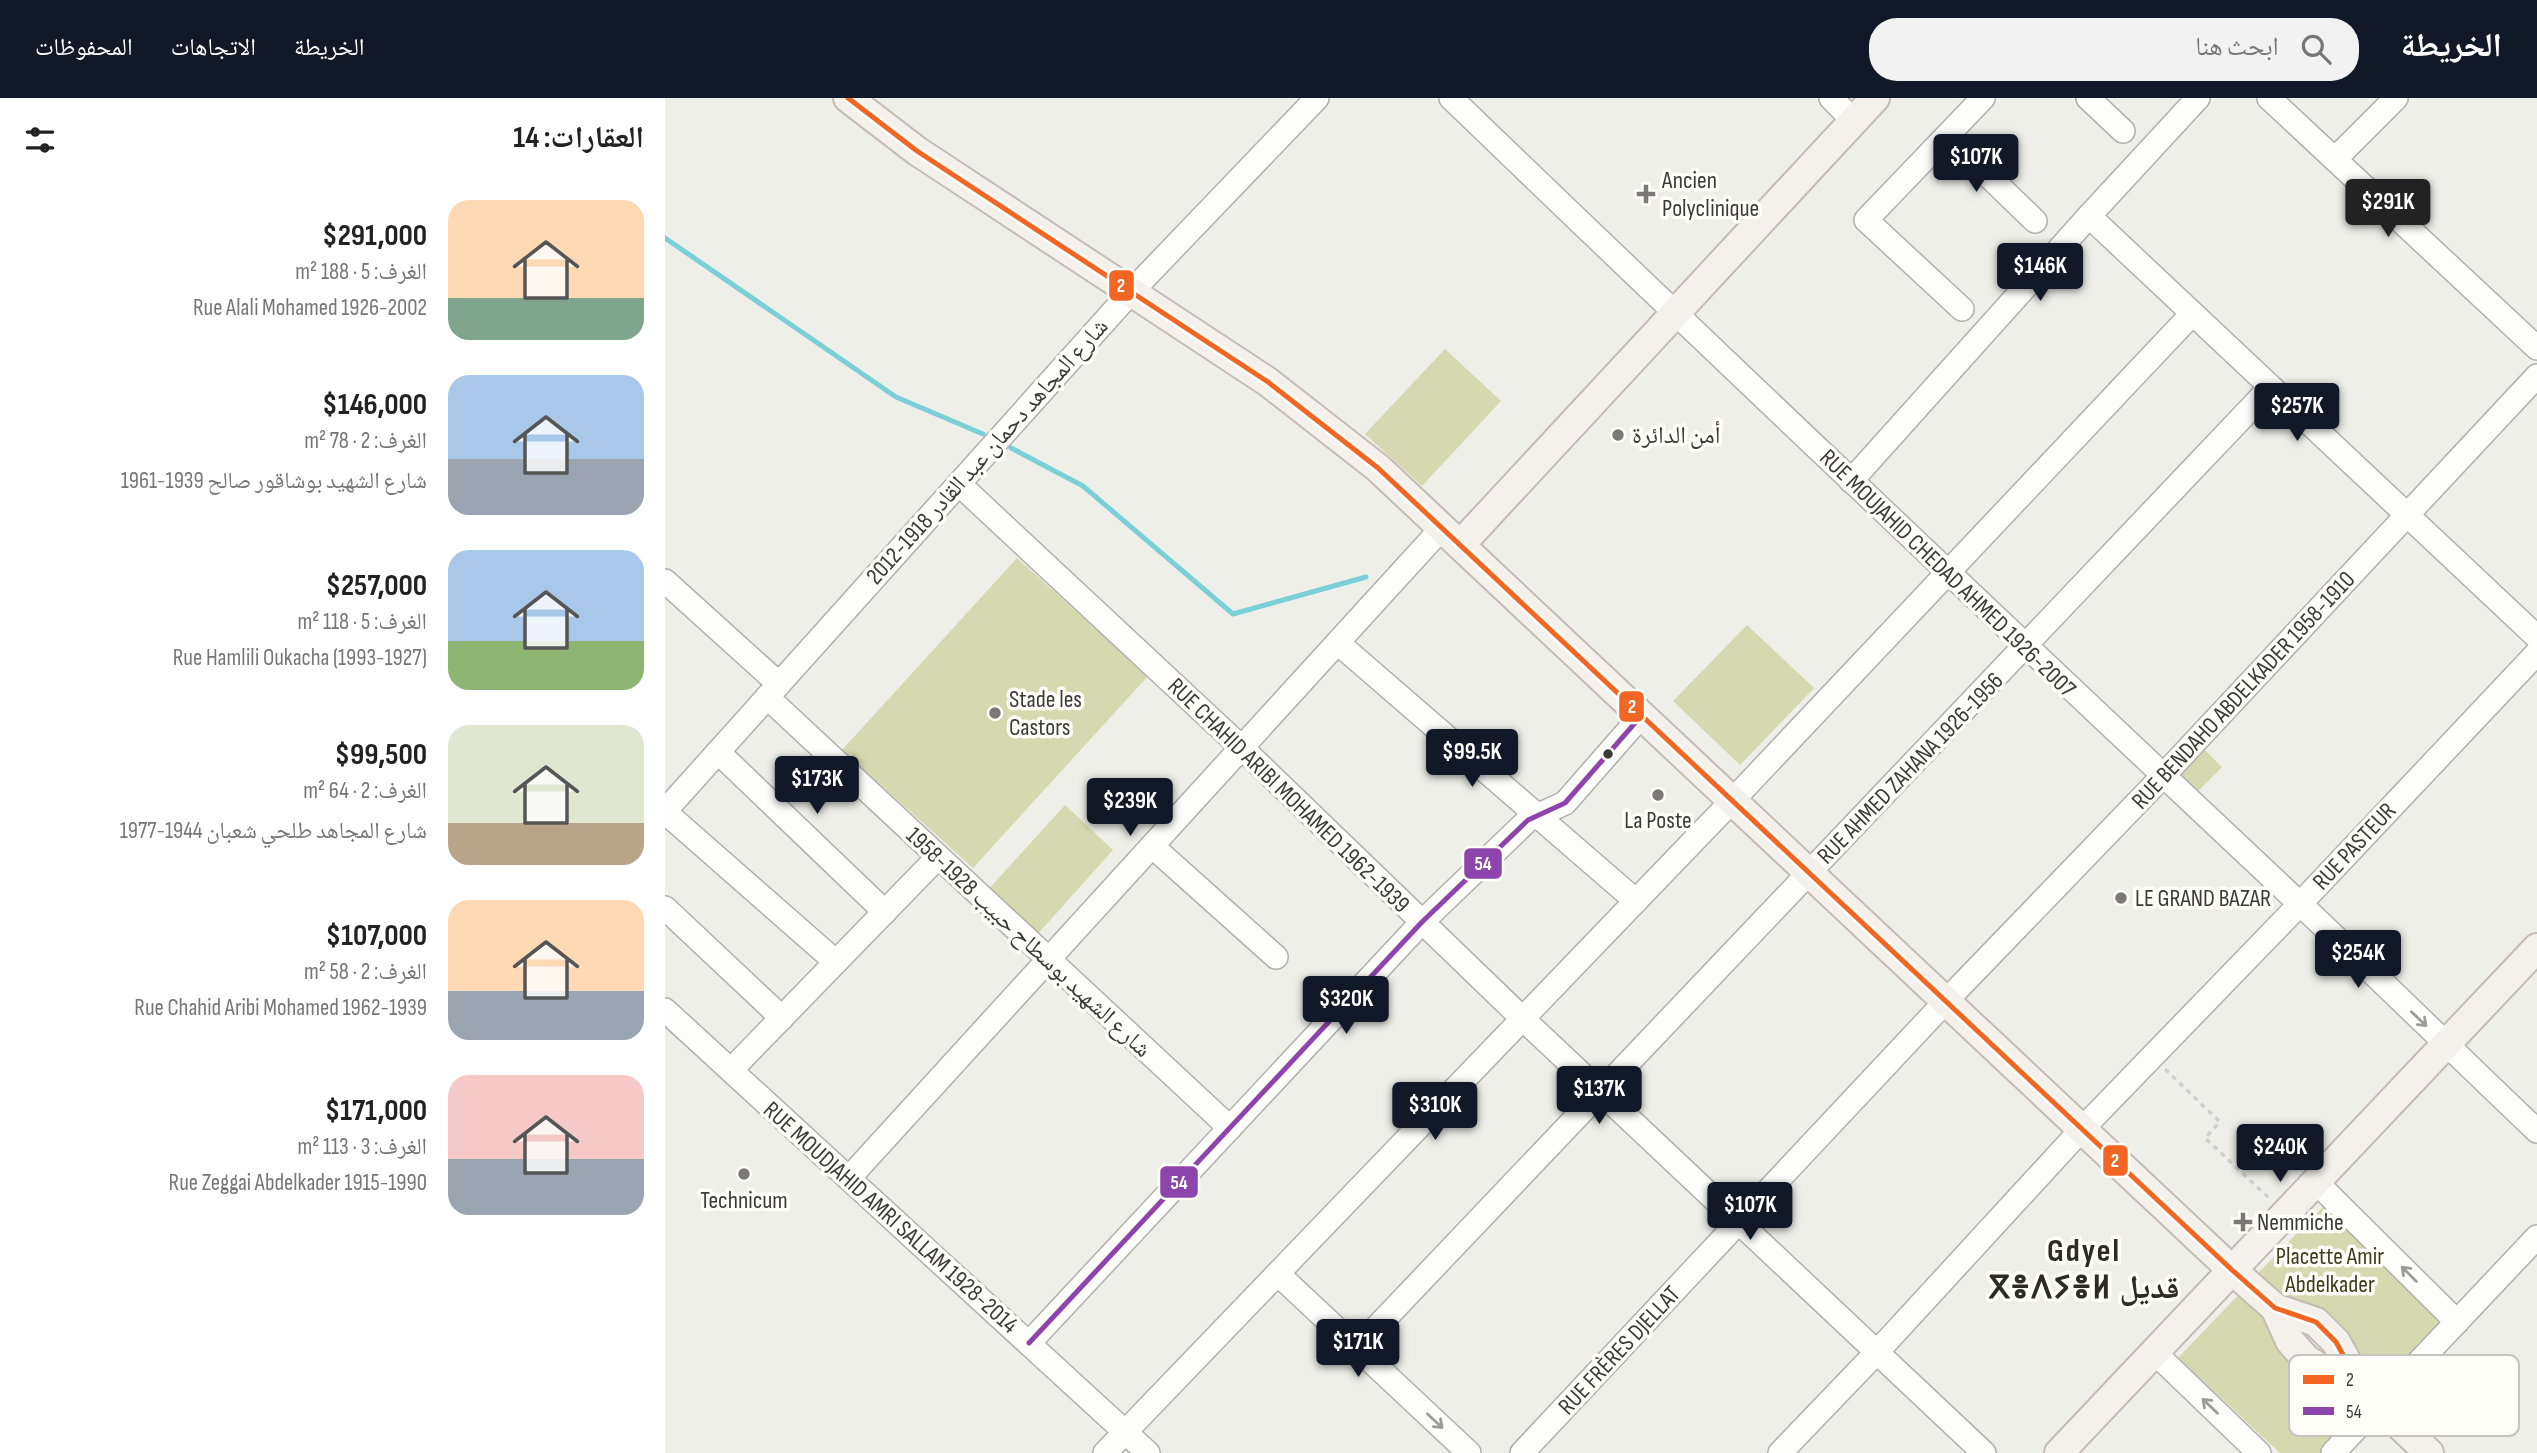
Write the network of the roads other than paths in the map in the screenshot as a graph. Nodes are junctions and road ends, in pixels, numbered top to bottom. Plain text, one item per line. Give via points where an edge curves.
1 (848, 98) edge
2 (1317, 98) edge
3 (1451, 98) edge
4 (1831, 98) edge
5 (1875, 98) edge
6 (1983, 98) edge
7 (2088, 98) edge
8 (2199, 98) edge
9 (2269, 98) edge
10 (2396, 98) edge
11 (1854, 121) junction
12 (2123, 131) dead end
13 (1947, 136) junction
14 (2335, 159) junction
15 (2089, 216) junction
16 (2035, 221) dead end
17 (1131, 292) junction
18 (1962, 309) dead end
19 (1675, 314) junction
20 (2192, 314) junction
21 (2537, 348) edge
22 (2537, 376) edge
23 (2270, 388) junction
24 (1851, 481) junction
25 (959, 484) junction
26 (2407, 516) junction
27 (1451, 536) junction
28 (1949, 574) junction
29 (665, 581) edge
30 (2537, 637) edge
31 (1338, 643) junction
32 (2025, 646) junction
33 (2537, 653) edge
34 (773, 691) junction
35 (1642, 715) junction
36 (1242, 748) junction
37 (718, 752) junction
38 (2162, 776) junction
39 (1733, 801) junction
40 (665, 812) edge
41 (1537, 816) junction
42 (1152, 846) junction
43 (938, 857) junction
44 (1809, 873) junction
45 (1636, 901) junction
46 (2300, 904) junction
47 (665, 908) edge
48 (885, 912) junction
49 (1422, 922) junction
50 (2537, 948) edge
51 (1276, 957) dead end
52 (1049, 960) junction
53 (836, 962) junction
54 (1946, 1001) junction
55 (665, 1010) edge
56 (782, 1018) junction
57 (1523, 1019) junction
58 (2446, 1045) junction
59 (731, 1070) junction
60 (1600, 1092) junction
61 (1230, 1128) junction
62 (2083, 1128) junction
63 (2537, 1131) edge
64 (849, 1178) junction
65 (2316, 1182) junction
66 (1738, 1222) junction
67 (2537, 1237) edge
68 (2232, 1270) junction
69 (1278, 1274) junction
70 (2457, 1322) junction
71 (1029, 1343) junction
72 (1357, 1348) junction
73 (1877, 1352) junction
74 (2154, 1352) junction
75 (2302, 1355) edge
76 (2426, 1355) edge
77 (1125, 1432) junction
78 (2349, 1436) edge
79 (2411, 1436) edge
80 (1105, 1453) edge
81 (1148, 1453) edge
82 (1469, 1453) edge
83 (1522, 1453) edge
84 (1780, 1453) edge
85 (1985, 1453) edge
86 (2059, 1453) edge
87 (2259, 1453) edge
88 (2333, 1453) edge
89 (2429, 1453) edge

1 - 17 main road via 917,151
2 - 17 street, شارع المجاهد دحمان عبد القادر 1918-2012
3 - 19 street, RUE MOUJAHID CHEDAD AHMED 1926-2007
4 - 11 street
5 - 11 main road
6 - 13 street
7 - 12 street
8 - 15 street
9 - 14 street
10 - 14 street
11 - 19 main road
13 - 16 street
13 - 18 street via 1866,220
14 - 21 street
15 - 20 street
15 - 24 street
17 - 25 street, شارع المجاهد دحمان عبد القادر 1918-2012
17 - 27 main road via 1268,382 1378,468
19 - 24 street, RUE MOUJAHID CHEDAD AHMED 1926-2007
19 - 27 main road
20 - 23 street
20 - 28 street
22 - 26 street, RUE BENDAHO ABDELKADER 1958-1910
23 - 26 street
23 - 32 street, RUE AHMED ZAHANA 1926-1956
24 - 28 street, RUE MOUJAHID CHEDAD AHMED 1926-2007
25 - 34 street, شارع المجاهد دحمان عبد القادر 1918-2012
25 - 36 street, RUE CHAHID ARIBI MOHAMED 1962-1939
26 - 30 street
26 - 38 street, RUE BENDAHO ABDELKADER 1958-1910
27 - 31 street
27 - 35 main road
28 - 32 street, RUE MOUJAHID CHEDAD AHMED 1926-2007
28 - 39 street
29 - 34 street, شارع الشهيد بوسطاح حبيب 1928-1958
31 - 36 street
31 - 41 street
32 - 38 street, RUE MOUJAHID CHEDAD AHMED 1926-2007
32 - 44 street, RUE AHMED ZAHANA 1926-1956
33 - 46 street, RUE PASTEUR
34 - 37 street, شارع المجاهد دحمان عبد القادر 1918-2012
34 - 43 street, شارع الشهيد بوسطاح حبيب 1928-1958
35 - 39 main road
35 - 41 street via 1565,803
36 - 42 street
36 - 49 street, RUE CHAHID ARIBI MOHAMED 1962-1939
37 - 40 street, شارع المجاهد دحمان عبد القادر 1918-2012
37 - 48 street
38 - 46 street, RUE MOUJAHID CHEDAD AHMED 1926-2007
38 - 54 street, RUE BENDAHO ABDELKADER 1958-1910
39 - 44 main road
39 - 45 street
40 - 53 street
41 - 45 street
41 - 49 street
42 - 51 street
42 - 52 street
43 - 48 street
43 - 52 street, شارع الشهيد بوسطاح حبيب 1928-1958
44 - 54 main road
44 - 60 street, RUE AHMED ZAHANA 1926-1956
45 - 57 street
46 -> 58 street, RUE MOUJAHID CHEDAD AHMED 1926-2007
46 - 62 street, RUE PASTEUR
47 - 56 street
48 - 53 street
49 - 57 street, RUE CHAHID ARIBI MOHAMED 1962-1939
49 - 61 street
50 - 58 main road
52 - 61 street, شارع الشهيد بوسطاح حبيب 1928-1958
52 - 64 street
53 - 56 street
54 - 62 main road
54 - 66 street, RUE FRÈRES DJELLAT
55 - 59 street, RUE MOUDJAHID AMRI SALLAM 1928-2014
56 - 59 street
57 - 60 street, RUE CHAHID ARIBI MOHAMED 1962-1939
57 - 69 street
58 - 63 street, RUE MOUJAHID CHEDAD AHMED 1926-2007
58 - 65 main road
59 - 64 street, RUE MOUDJAHID AMRI SALLAM 1928-2014
60 - 66 street, RUE CHAHID ARIBI MOHAMED 1962-1939
60 - 72 street, RUE AHMED ZAHANA 1926-1956
61 - 71 street
62 - 68 main road
62 - 73 street, RUE PASTEUR
64 - 71 street, RUE MOUDJAHID AMRI SALLAM 1928-2014
65 - 68 main road
70 -> 65 street
66 - 73 street, RUE CHAHID ARIBI MOHAMED 1962-1939
66 - 83 street, RUE FRÈRES DJELLAT
67 - 70 street
68 - 74 main road
68 - 75 main road via 2275,1308 2290,1341
69 - 72 street
69 - 77 street
70 - 76 street
71 - 77 street, RUE MOUDJAHID AMRI SALLAM 1928-2014
72 -> 82 street
73 - 84 street, RUE PASTEUR
73 - 85 street, RUE CHAHID ARIBI MOHAMED 1962-1939
74 - 86 main road
87 -> 74 street
77 - 80 street
77 - 81 street, RUE MOUDJAHID AMRI SALLAM 1928-2014
78 - 88 street
79 - 89 main road

